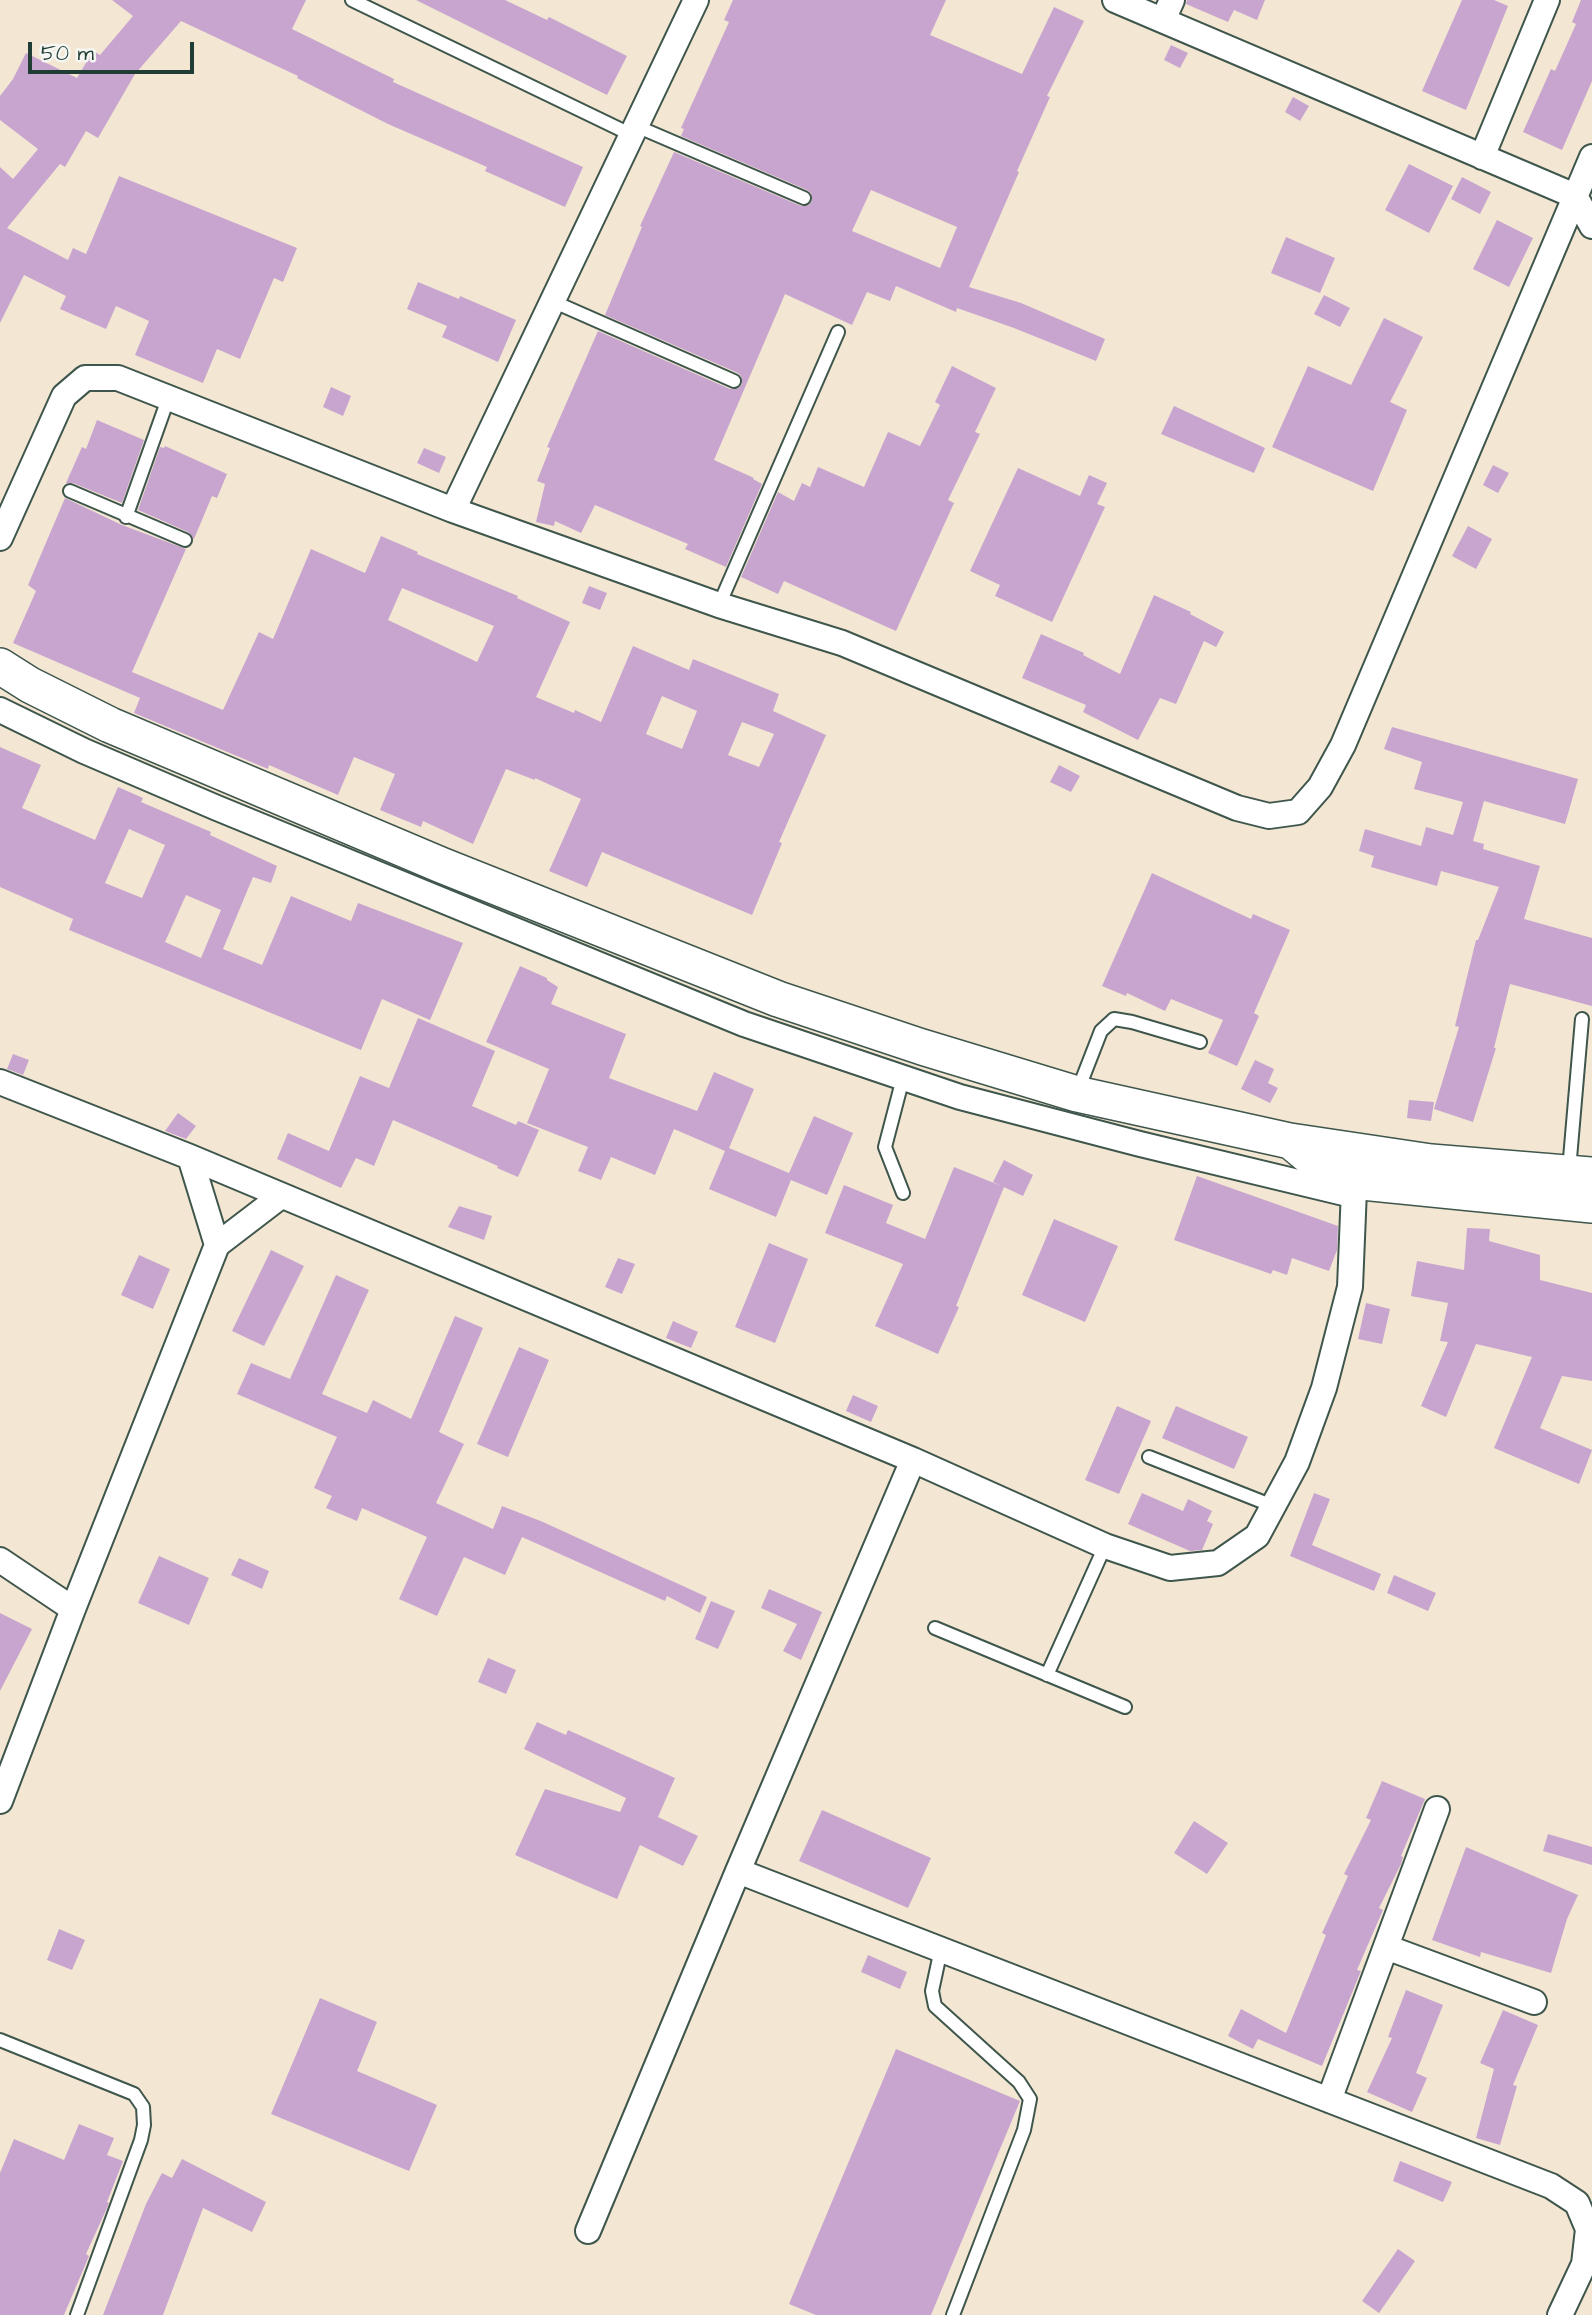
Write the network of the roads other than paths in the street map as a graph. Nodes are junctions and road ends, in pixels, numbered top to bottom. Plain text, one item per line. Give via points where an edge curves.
1 (352, 0) edge
2 (696, 0) edge
3 (1115, 0) edge
4 (1547, 0) edge
5 (1167, 10) edge
6 (634, 131) junction
7 (1482, 157) junction
8 (1592, 157) edge
9 (1575, 196) junction
10 (804, 198) dead end
11 (1592, 226) edge
12 (552, 301) junction
13 (838, 332) dead end
14 (734, 381) dead end
15 (168, 399) junction
16 (70, 491) dead end
17 (453, 510) junction
18 (126, 517) junction
19 (0, 538) edge
20 (185, 540) dead end
21 (719, 605) junction
22 (0, 666) edge
23 (0, 710) edge
24 (230, 775) junction
25 (217, 808) junction
26 (1582, 1019) dead end
27 (1200, 1042) dead end
28 (1586, 1042) edge
29 (903, 1078) junction
30 (0, 1082) edge
31 (1077, 1094) junction
32 (190, 1157) junction
33 (1580, 1174) edge
34 (1354, 1175) junction
35 (903, 1194) dead end
36 (281, 1196) junction
37 (1592, 1205) edge
38 (217, 1245) junction
39 (1149, 1457) dead end
40 (913, 1460) junction
41 (1273, 1506) junction
42 (1105, 1546) junction
43 (0, 1560) edge
44 (73, 1609) junction
45 (935, 1628) dead end
46 (1047, 1675) junction
47 (1125, 1707) dead end
48 (0, 1801) edge
49 (1437, 1809) dead end
50 (738, 1871) junction
51 (1386, 1947) junction
52 (941, 1950) junction
53 (1534, 2002) dead end
54 (0, 2040) edge
55 (1329, 2099) junction
56 (589, 2231) dead end
57 (77, 2315) edge
58 (953, 2315) edge
59 (1560, 2315) edge

1 - 6 lane
2 - 6 street
3 - 5 street
4 - 7 street
5 - 7 street
6 - 10 lane
6 - 12 street
7 - 9 street
8 - 9 street
9 - 11 street
9 - 21 street via 1343,745 1320,787 1298,811 1269,816 1237,808 842,643
12 - 14 lane
12 - 17 street
13 - 21 lane
15 - 17 street
15 - 18 lane
15 - 19 street via 118,378 85,377 64,396
16 - 18 lane
17 - 21 street
18 - 20 lane
22 - 24 main road via 110,725
23 - 25 street
24 - 25 street
24 - 31 main road via 441,866 778,999
25 - 29 street via 744,1024
26 - 28 lane
27 - 31 lane via 1114,1019 1101,1031
28 - 33 lane
29 - 34 street via 1140,1144
29 - 35 lane via 886,1147
30 - 32 street
31 - 34 main road via 1290,1141
32 - 36 street
32 - 38 street
33 - 34 main road via 1431,1163
34 - 37 main road
34 - 41 street via 1347,1300 1324,1388 1297,1462
36 - 38 street
36 - 40 street
38 - 44 street
39 - 41 lane
40 - 42 street
40 - 50 street
41 - 42 street via 1257,1536 1218,1563 1170,1568
42 - 46 lane
43 - 44 street
44 - 48 street
45 - 46 lane
46 - 47 lane
49 - 51 street
50 - 52 street
50 - 56 street
51 - 53 street
51 - 55 street
52 - 55 street
52 - 58 lane via 932,1991 935,2006 1019,2082 1030,2099 1024,2130
54 - 57 lane via 134,2094 144,2107 141,2140
55 - 59 street via 1551,2186 1577,2203 1588,2229 1584,2264

